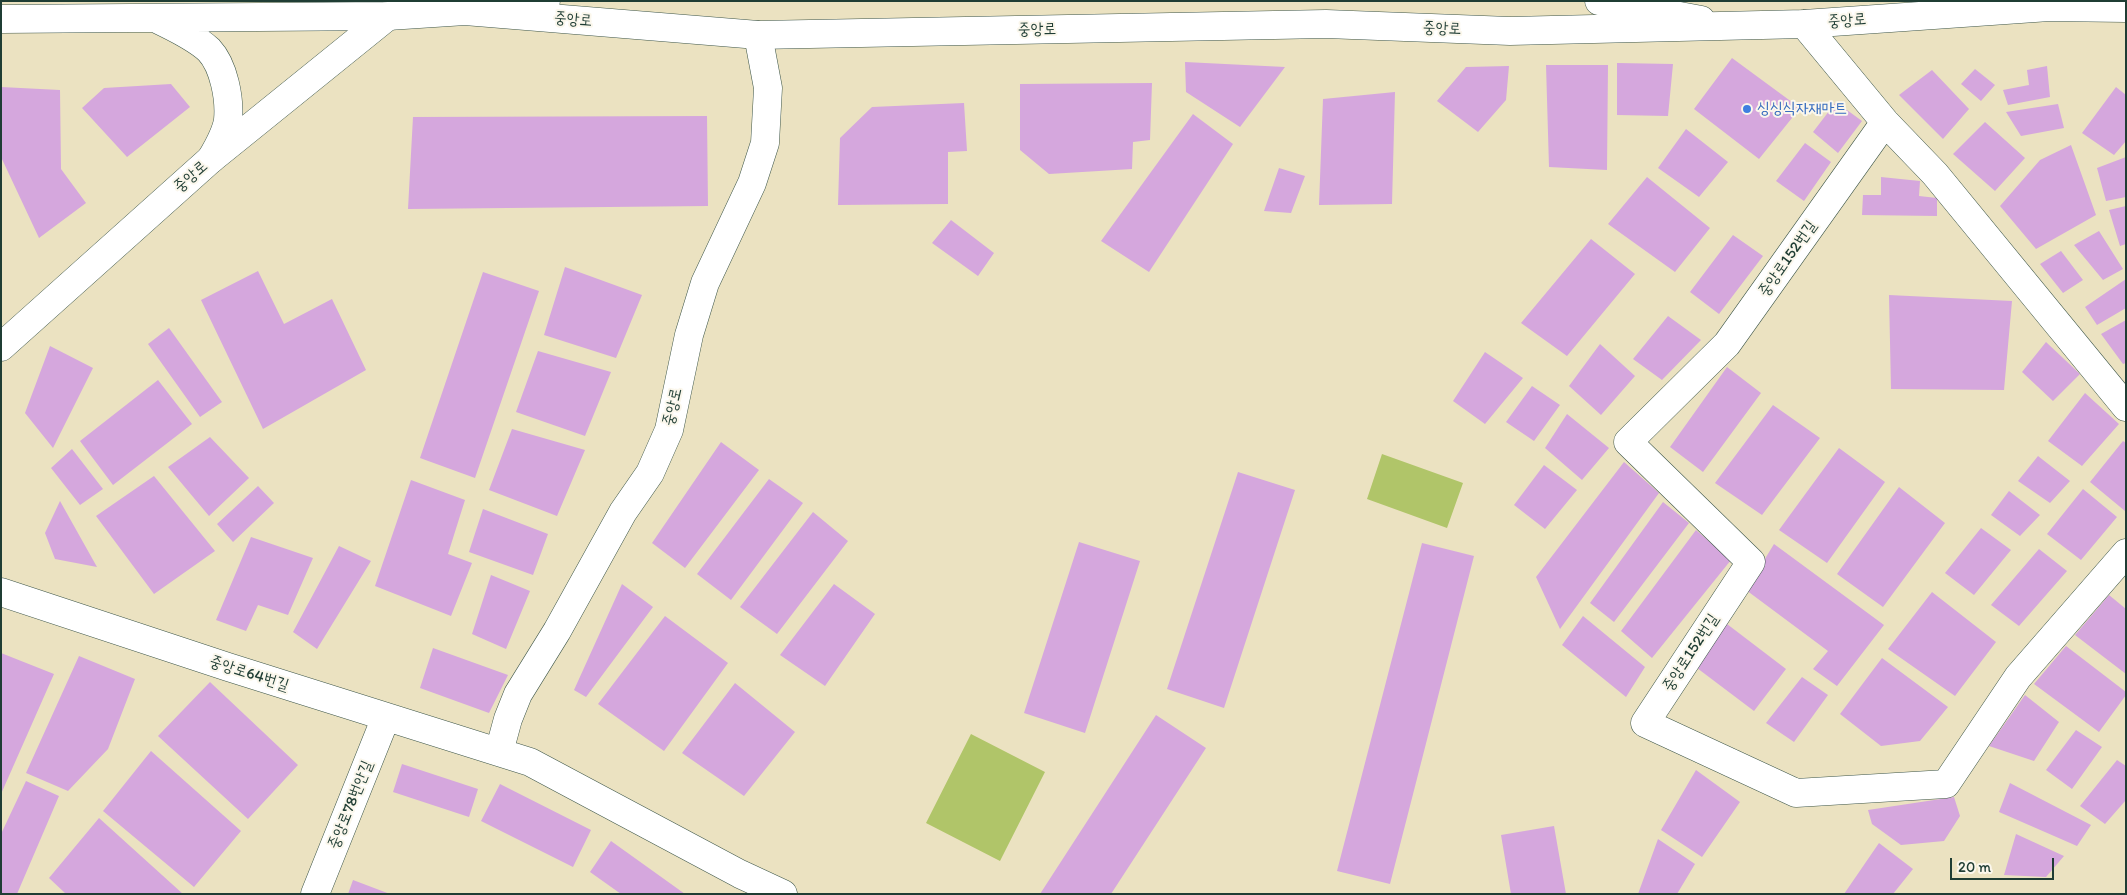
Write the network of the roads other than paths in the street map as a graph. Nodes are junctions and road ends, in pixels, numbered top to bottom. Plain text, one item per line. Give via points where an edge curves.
1 (546, 1) edge
2 (1599, 1) edge
3 (2126, 8) edge
4 (397, 9) edge
5 (465, 11) junction
6 (155, 18) junction
7 (1, 20) edge
8 (1804, 24) junction
9 (1730, 26) junction
10 (758, 35) junction
11 (1885, 122) junction
12 (211, 160) junction
13 (1, 347) edge
14 (2126, 407) edge
15 (2126, 553) edge
16 (1, 592) edge
17 (386, 717) junction
18 (498, 752) junction
19 (780, 893) edge
20 (315, 894) edge

1 - 5 street
2 - 9 street
3 - 8 street, 중앙로 via 2049,7
4 - 5 street, 중앙로
4 - 6 street, 중앙로
4 - 12 street, 중앙로
5 - 10 street, 중앙로
6 - 7 street, 중앙로
6 - 12 street via 209,50 219,65 226,91 228,120
8 - 9 street, 중앙로
8 - 11 street
9 - 10 street, 중앙로 via 1510,31 1326,24
10 - 18 street, 중앙로 via 768,88 765,143 752,182 705,283 689,334 669,430 650,473 518,694
11 - 14 street via 1935,174
11 - 15 street, 중앙로152번길 via 1727,344 1628,442 1751,562 1645,723 1796,793 1946,784 2018,677
12 - 13 street, 중앙로
16 - 17 street, 중앙로64번길
17 - 18 street, 중앙로64번길
17 - 20 street, 중앙로78번안길
18 - 19 street, 중앙로64번길 via 530,762

